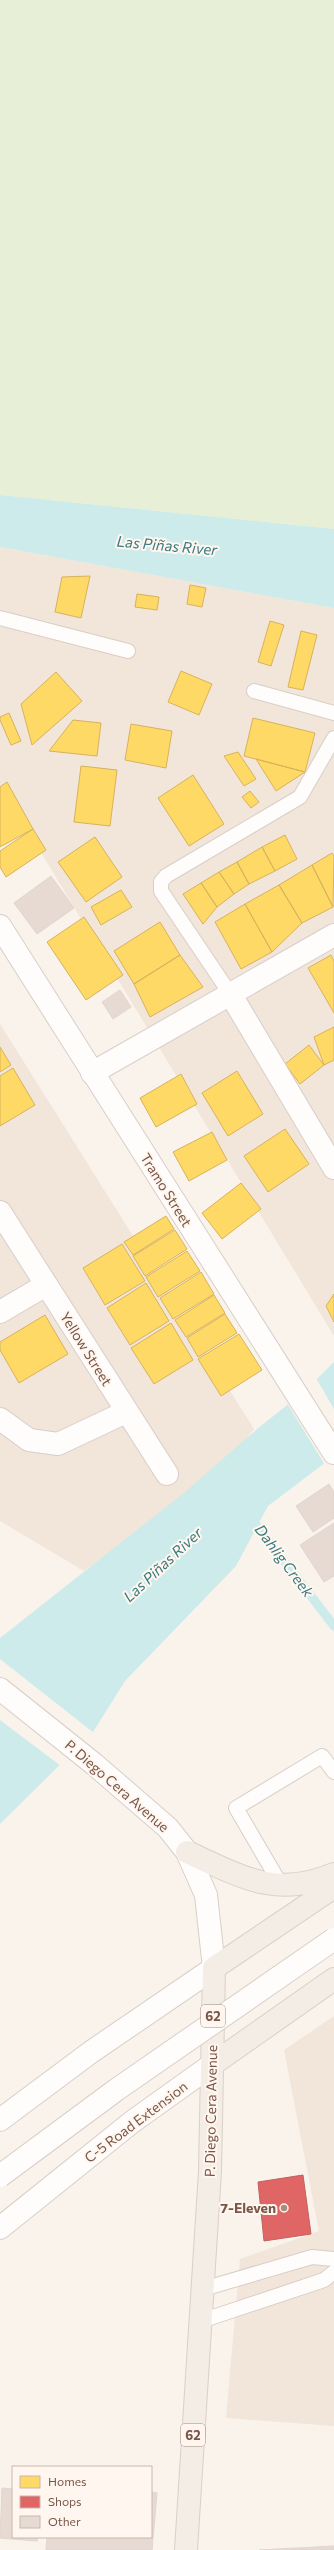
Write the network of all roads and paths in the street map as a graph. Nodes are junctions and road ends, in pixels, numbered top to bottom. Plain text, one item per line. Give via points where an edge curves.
1 (0, 618) edge
2 (128, 651) dead end
3 (254, 691) dead end
4 (334, 713) edge
5 (334, 738) edge
6 (0, 926) edge
7 (334, 935) edge
8 (231, 995) junction
9 (92, 1073) junction
10 (334, 1168) edge
11 (0, 1212) edge
12 (46, 1285) junction
13 (0, 1312) edge
14 (126, 1412) junction
15 (0, 1419) edge
16 (334, 1453) edge
17 (167, 1474) dead end
18 (0, 1689) edge
19 (334, 1772) edge
20 (187, 1852) junction
21 (334, 1874) edge
22 (281, 1886) junction
23 (334, 1887) edge
24 (334, 1939) edge
25 (214, 1968) junction
26 (334, 1979) edge
27 (213, 2064) junction
28 (0, 2120) edge
29 (0, 2176) edge
30 (0, 2228) edge
31 (334, 2259) edge
32 (334, 2272) edge
33 (203, 2289) junction
34 (201, 2321) junction
35 (186, 2550) edge

1 - 2 lane
3 - 4 lane
5 - 8 lane via 300,797 166,876 161,882 161,891
6 - 9 street, Tramo Street
7 - 8 street
8 - 9 street
8 - 10 street
9 - 16 street, Tramo Street
11 - 12 street, Yellow Street
12 - 13 street
12 - 14 street, Yellow Street
14 - 15 street via 58,1444 29,1440
14 - 17 street, Yellow Street
18 - 20 street, P. Diego Cera Avenue / 62 via 94,1764 168,1828
19 - 22 lane via 322,1756 236,1808
20 - 22 main road via 245,1879
20 - 25 street, P. Diego Cera Avenue / 62 via 206,1895
21 - 22 main road via 294,1886
23 - 25 main road
24 - 29 street, bridge via 116,2090
25 - 27 main road, P. Diego Cera Avenue / 62
25 - 28 street via 91,2052
26 - 27 main road, C-5 Road Extension
27 - 30 street, C-5 Road Extension via 132,2122
27 - 33 main road, P. Diego Cera Avenue / 62
31 - 33 lane via 312,2257
32 - 34 lane via 324,2280
33 - 34 main road, P. Diego Cera Avenue / 62
34 - 35 main road, P. Diego Cera Avenue / 62

